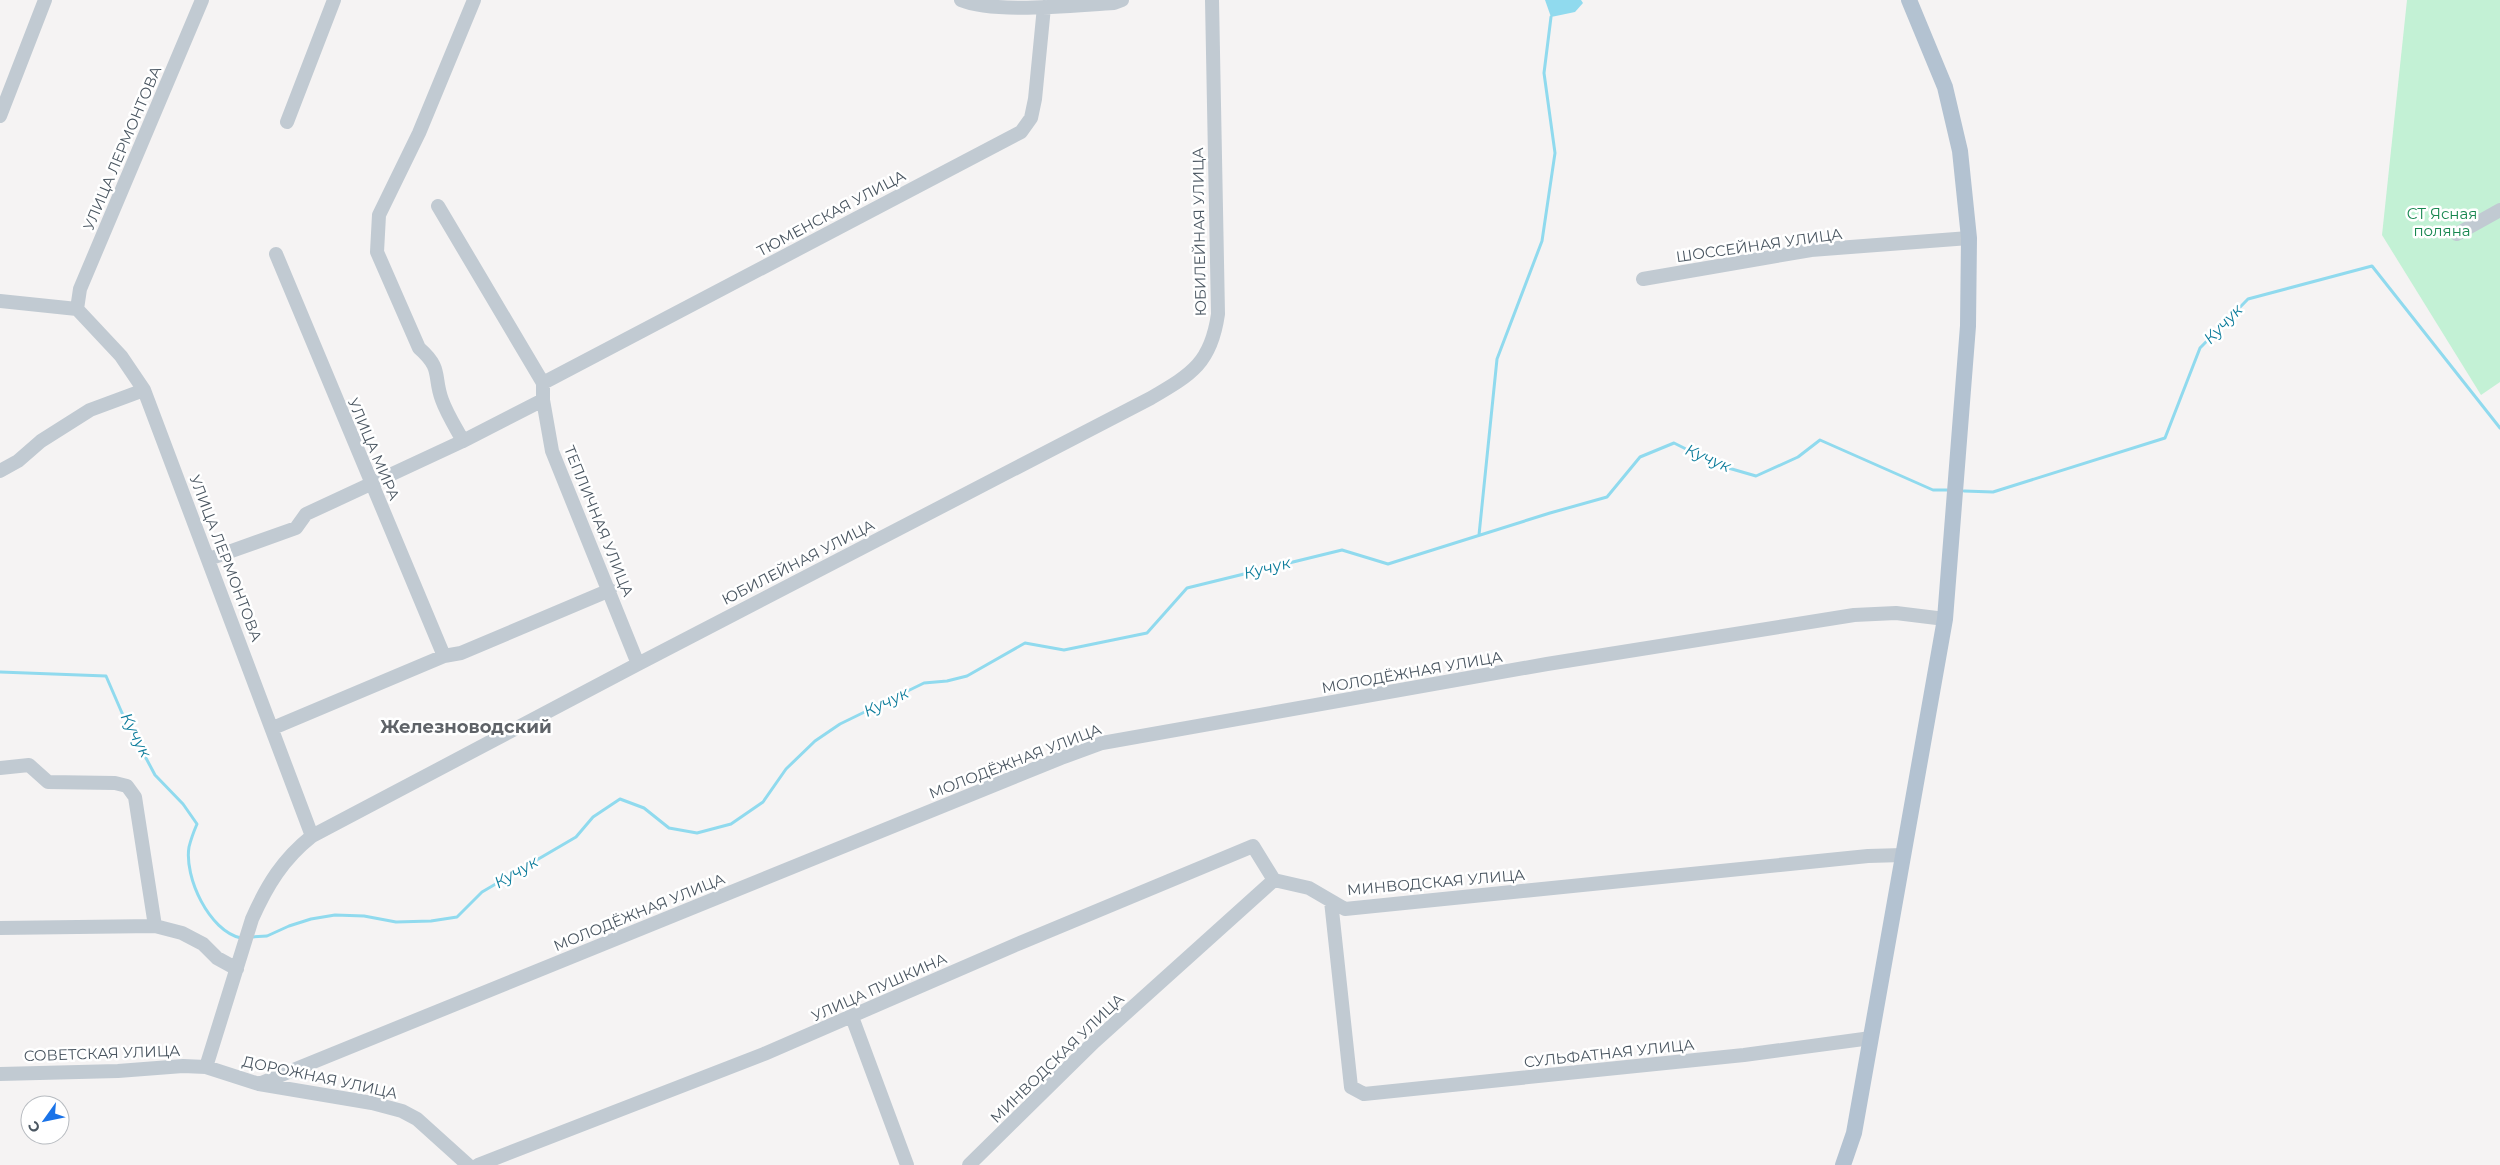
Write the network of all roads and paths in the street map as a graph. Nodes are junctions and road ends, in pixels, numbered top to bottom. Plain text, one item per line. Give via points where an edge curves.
1 (45, 0) edge
2 (202, 0) edge
3 (334, 0) edge
4 (474, 0) edge
5 (961, 0) edge
6 (1122, 0) edge
7 (1212, 0) edge
8 (1909, 0) edge
9 (1044, 7) junction
10 (0, 116) edge
11 (287, 122) dead end
12 (438, 206) dead end
13 (2500, 210) edge
14 (2457, 234) dead end
15 (1969, 238) junction
16 (276, 254) dead end
17 (1644, 279) dead end
18 (0, 301) edge
19 (77, 310) junction
20 (543, 383) junction
21 (144, 390) junction
22 (543, 400) junction
23 (464, 441) junction
24 (0, 471) edge
25 (372, 485) junction
26 (209, 559) junction
27 (610, 590) junction
28 (1945, 620) junction
29 (444, 656) junction
30 (638, 664) junction
31 (273, 728) junction
32 (0, 768) edge
33 (312, 836) junction
34 (1903, 855) junction
35 (1274, 880) junction
36 (1331, 901) junction
37 (155, 926) junction
38 (0, 928) edge
39 (237, 969) junction
40 (852, 1017) junction
41 (1871, 1038) junction
42 (206, 1067) junction
43 (0, 1074) edge
44 (259, 1084) junction
45 (1854, 1132) junction
46 (468, 1165) edge
47 (478, 1165) edge
48 (908, 1165) edge
49 (969, 1165) edge
50 (1843, 1165) edge
51 (1849, 1165) edge

1 - 10 street
2 - 19 street, УЛИЦА ЛЕРМОНТОВА via 80,289
3 - 11 street
4 - 23 street via 419,133 379,215 377,252 420,348 430,357 438,375 441,399
5 - 9 street via 979,5
6 - 9 street
7 - 30 street, ЮБИЛЕЙНАЯ УЛИЦА via 1218,314 1215,337 1206,356 1194,370 1143,403
8 - 15 main road via 1945,87 1966,194
9 - 20 street, ТЮМЕНСКАЯ УЛИЦА via 1035,99 1031,118 1021,132
12 - 20 street
13 - 14 street
15 - 17 street, ШОССЕЙНАЯ УЛИЦА via 1811,250
15 - 28 main road via 1968,326
16 - 25 street, УЛИЦА МИРА
18 - 19 street
19 - 21 street, УЛИЦА ЛЕРМОНТОВА via 121,356
20 - 22 street, ТЕПЛИЧНАЯ УЛИЦА
21 - 24 street via 90,410 41,440 18,461
21 - 26 street, УЛИЦА ЛЕРМОНТОВА
22 - 23 street
22 - 27 street, ТЕПЛИЧНАЯ УЛИЦА via 552,451
23 - 25 street
25 - 26 street via 306,514 296,528
25 - 29 street, УЛИЦА МИРА
26 - 31 street, УЛИЦА ЛЕРМОНТОВА
27 - 29 street via 461,653
27 - 30 street, ТЕПЛИЧНАЯ УЛИЦА
28 - 34 main road
28 - 44 street, МОЛОДЁЖНАЯ УЛИЦА via 1896,614 1854,615 1547,664 1102,743
29 - 31 street
30 - 33 street, ЮБИЛЕЙНАЯ УЛИЦА
31 - 33 street, УЛИЦА ЛЕРМОНТОВА
32 - 37 street via 29,765 48,782 126,786 135,797
33 - 39 street, ЮБИЛЕЙНАЯ УЛИЦА via 281,865 267,887 252,919
34 - 36 street, МИНВОДСКАЯ УЛИЦА via 1345,909
34 - 41 main road
35 - 36 street, МИНВОДСКАЯ УЛИЦА via 1309,888
35 - 40 street, УЛИЦА ПУШКИНА via 1253,846
35 - 49 street, МИНВОДСКАЯ УЛИЦА via 1094,1042
36 - 41 street, СУЛЬФАТНАЯ УЛИЦА via 1350,1087 1364,1094 1744,1055
37 - 38 street
37 - 39 street via 182,933 203,944 217,958
39 - 42 street, ЮБИЛЕЙНАЯ УЛИЦА
40 - 47 street, УЛИЦА ПУШКИНА
40 - 48 street
41 - 45 main road
42 - 43 street, СОВЕТСКАЯ УЛИЦА
42 - 44 street, ДОРОЖНАЯ УЛИЦА
44 - 46 street, ДОРОЖНАЯ УЛИЦА via 402,1111 417,1119
45 - 50 main road
45 - 51 main road

